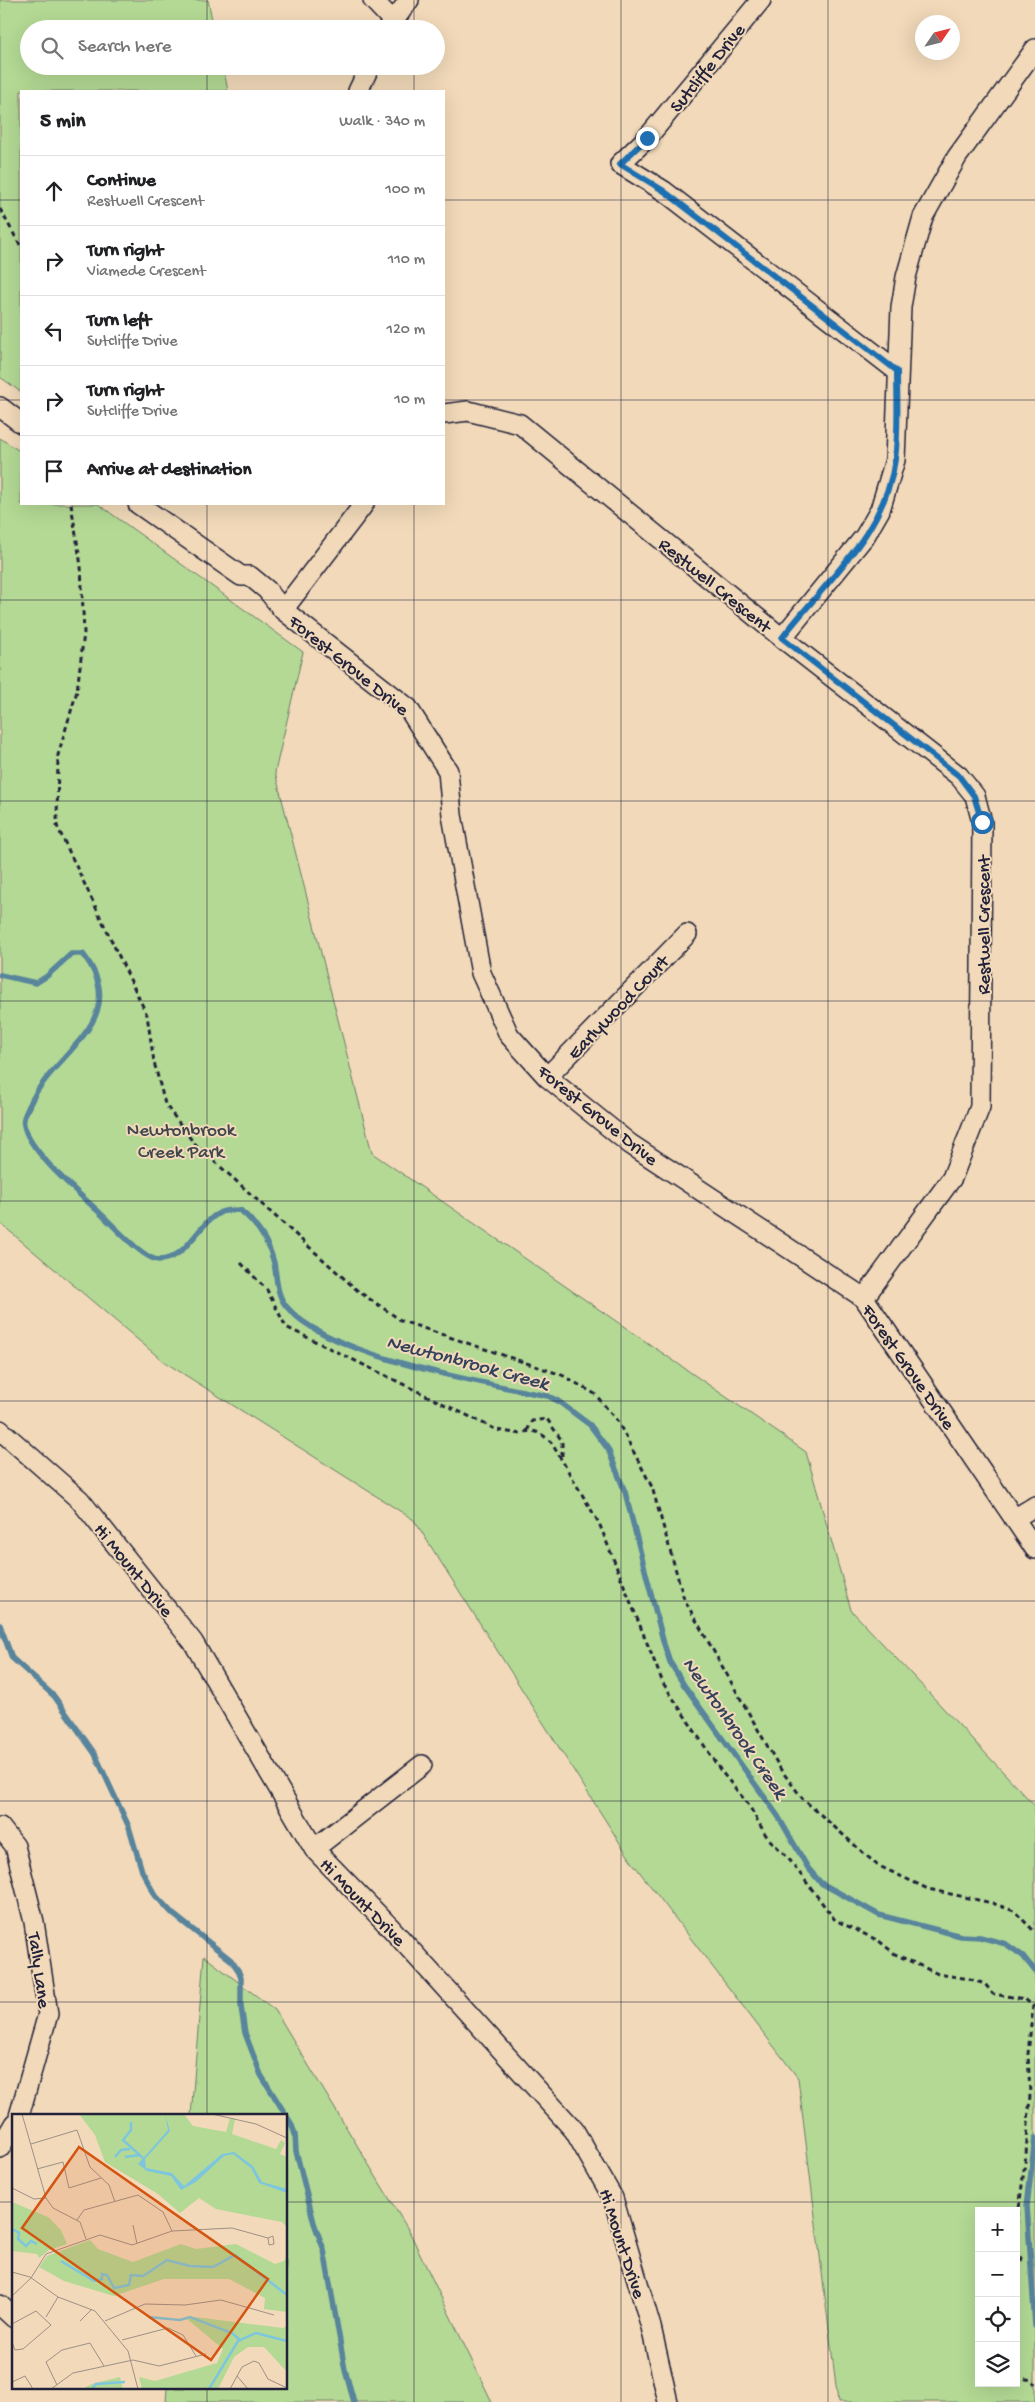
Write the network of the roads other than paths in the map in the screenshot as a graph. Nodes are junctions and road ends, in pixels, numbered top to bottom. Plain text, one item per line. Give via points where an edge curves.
1 (373, 0) edge
2 (409, 0) edge
3 (760, 0) edge
4 (387, 20) edge
5 (394, 20) edge
6 (1035, 49) edge
7 (366, 75) edge
8 (358, 90) edge
9 (897, 371) junction
10 (0, 407) edge
11 (445, 414) edge
12 (20, 421) edge
13 (139, 505) edge
14 (363, 505) edge
15 (283, 610) junction
16 (782, 638) junction
17 (687, 934) dead end
18 (548, 1078) junction
19 (864, 1298) junction
20 (0, 1430) edge
21 (1035, 1506) edge
22 (1014, 1519) junction
23 (1035, 1549) edge
24 (422, 1765) dead end
25 (0, 1827) edge
26 (314, 1849) junction
27 (19, 2114) edge
28 (12, 2127) edge
29 (0, 2148) edge
30 (0, 2305) edge
31 (12, 2316) edge
32 (668, 2402) edge

1 - 4 street
2 - 5 street
3 - 9 street, Sutcliffe Drive via 647,138 620,164 664,191
6 - 9 street via 956,157 923,217 906,277
7 - 8 street
9 - 16 street via 895,460 880,510 865,536
10 - 12 street
11 - 16 street, Restwell Crescent via 468,411 520,424
13 - 15 street, Forest Grove Drive via 241,576 250,576 268,590
14 - 15 street
15 - 18 street, Forest Grove Drive via 408,708 434,746 448,771 452,815 481,973 509,1035
16 - 19 street, Restwell Crescent via 959,776 974,796 982,822 980,1107 952,1178
17 - 18 street, Earlywood Court
18 - 19 street, Forest Grove Drive via 630,1144
19 - 22 street, Forest Grove Drive
20 - 26 street, Hi Mount Drive via 80,1500 193,1642
21 - 22 street
22 - 23 street, Forest Grove Drive
24 - 26 street
25 - 27 street, Tally Lane via 14,1846 34,1922 48,2014
26 - 32 street, Hi Mount Drive via 389,1926 574,2130 613,2198
28 - 29 street
30 - 31 street

